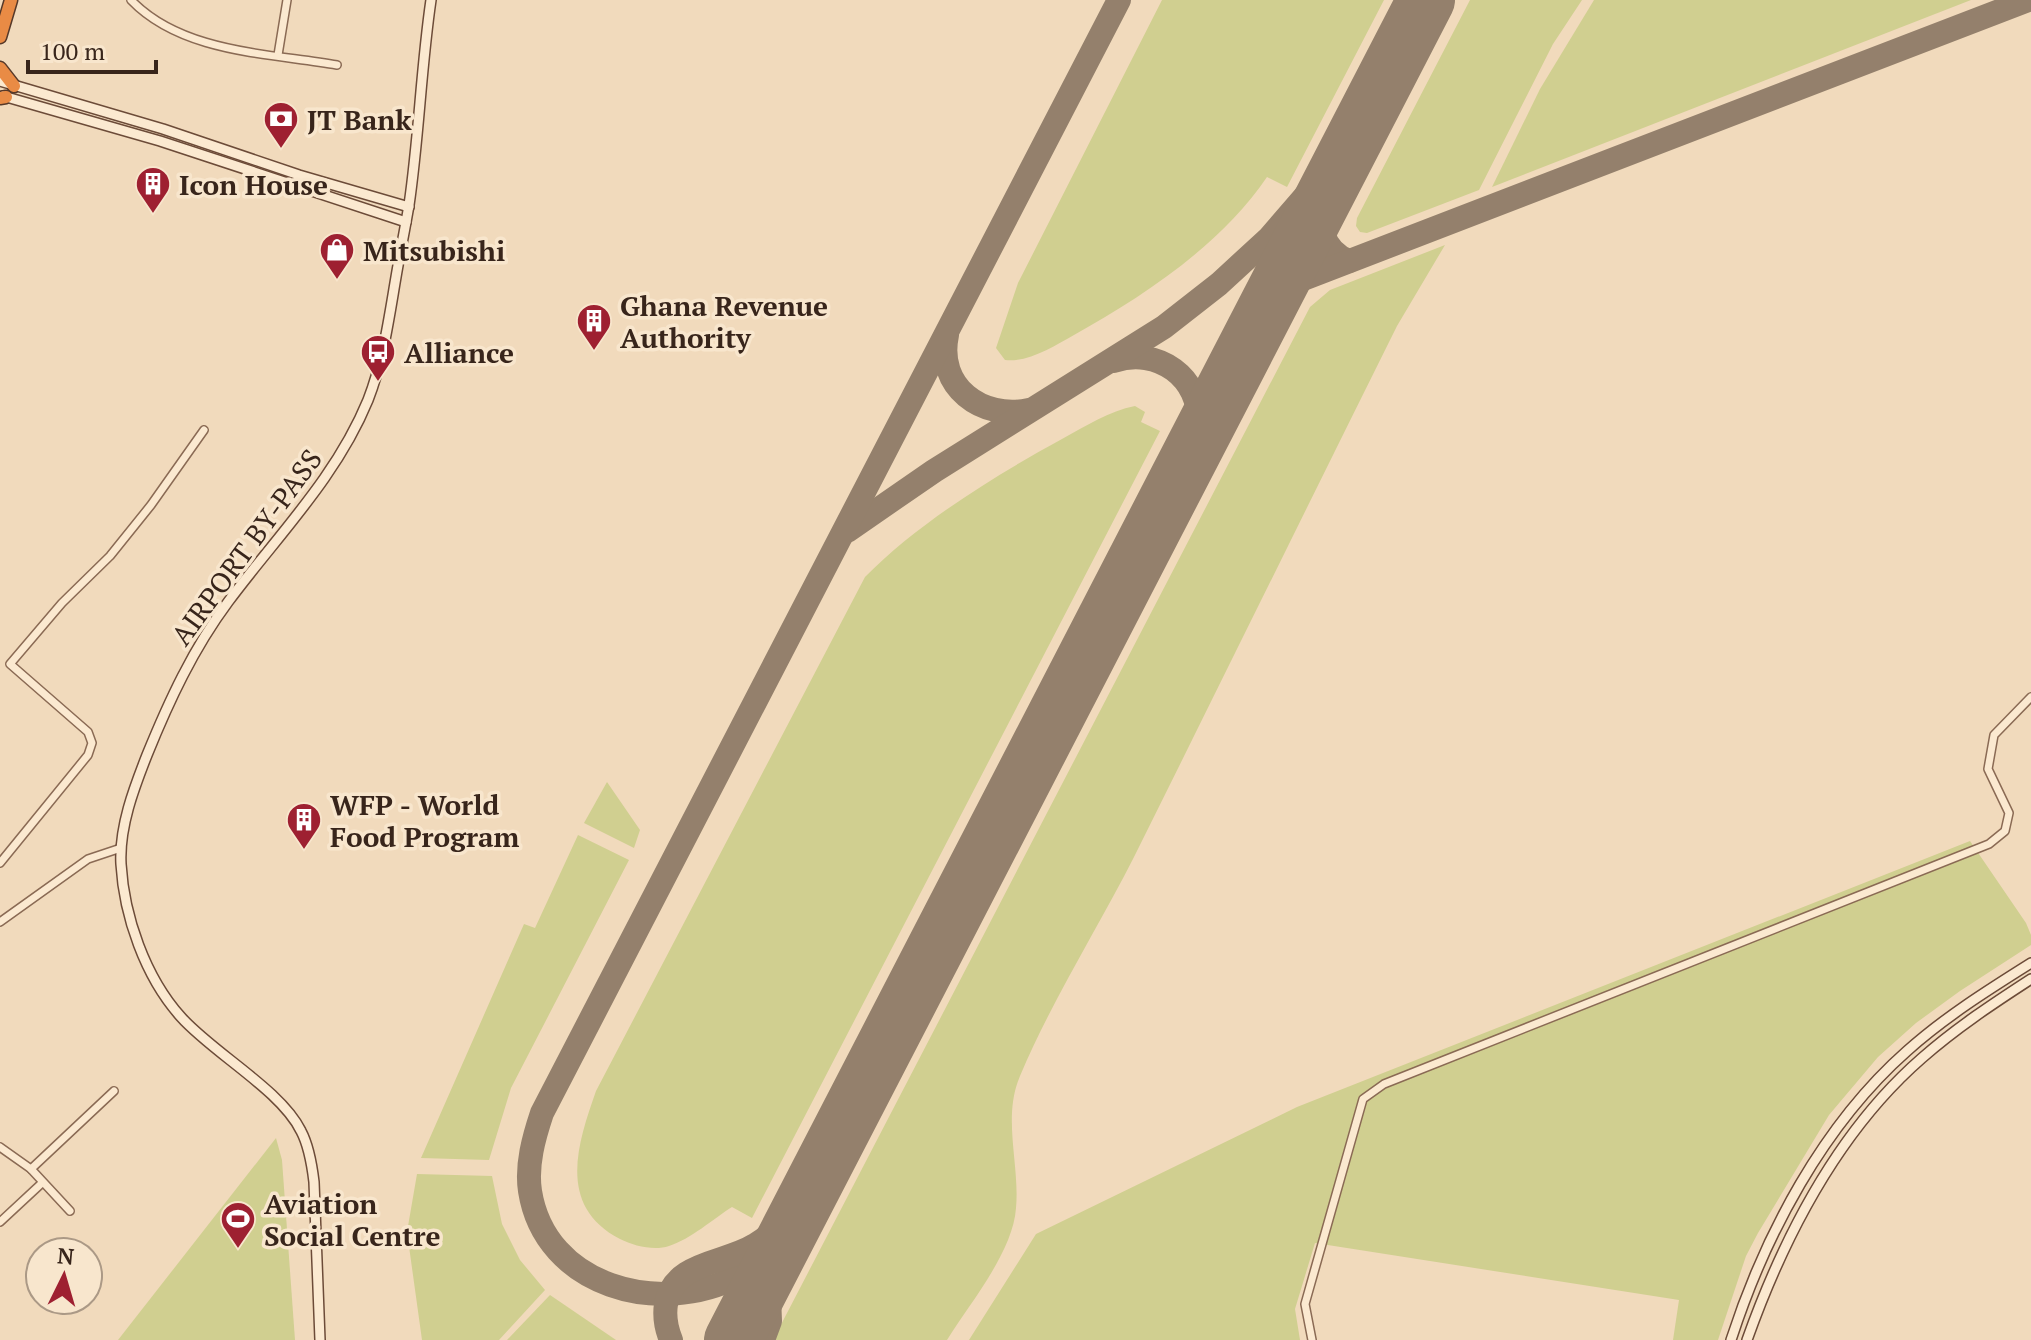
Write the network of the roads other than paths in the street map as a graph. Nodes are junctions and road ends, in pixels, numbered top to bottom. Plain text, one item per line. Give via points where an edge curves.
1 (11, 0) edge
2 (131, 0) edge
3 (287, 0) edge
4 (431, 0) edge
5 (0, 37) edge
6 (278, 55) junction
7 (337, 65) dead end
8 (0, 68) edge
9 (0, 81) edge
10 (14, 86) junction
11 (2, 97) edge
12 (409, 207) junction
13 (406, 222) junction
14 (204, 430) dead end
15 (2031, 697) edge
16 (121, 848) junction
17 (0, 863) edge
18 (0, 922) edge
19 (2031, 963) edge
20 (2031, 979) edge
21 (114, 1091) dead end
22 (0, 1147) edge
23 (31, 1169) junction
24 (42, 1183) junction
25 (70, 1211) dead end
26 (0, 1222) edge
27 (320, 1340) edge
28 (1312, 1340) edge
29 (1731, 1340) edge
30 (1747, 1340) edge

1 - 5 highway
2 - 6 street via 158,23 201,41
3 - 6 street
4 - 12 main road, AIRPORT BY-PASS
6 - 7 street
8 - 10 highway
9 - 10 main road
10 - 12 main road
11 - 13 main road via 175,145
12 - 13 main road, AIRPORT BY-PASS
13 - 16 main road, AIRPORT BY-PASS via 369,398 336,462 194,652 142,768
14 - 17 street via 110,556 10,664 88,732 92,743 88,755
15 - 28 street via 1994,735 1988,769 2009,813 2005,831 1989,844 1384,1084 1363,1099 1305,1304
16 - 18 street via 88,859
16 - 27 main road, AIRPORT BY-PASS via 130,916 163,994 211,1045 273,1096 301,1130 314,1182
19 - 29 main road via 1925,1035 1840,1124 1771,1240
20 - 30 main road via 1922,1058 1867,1116 1822,1177 1783,1248
21 - 23 street
22 - 23 street
23 - 24 street
24 - 25 street
24 - 26 street

